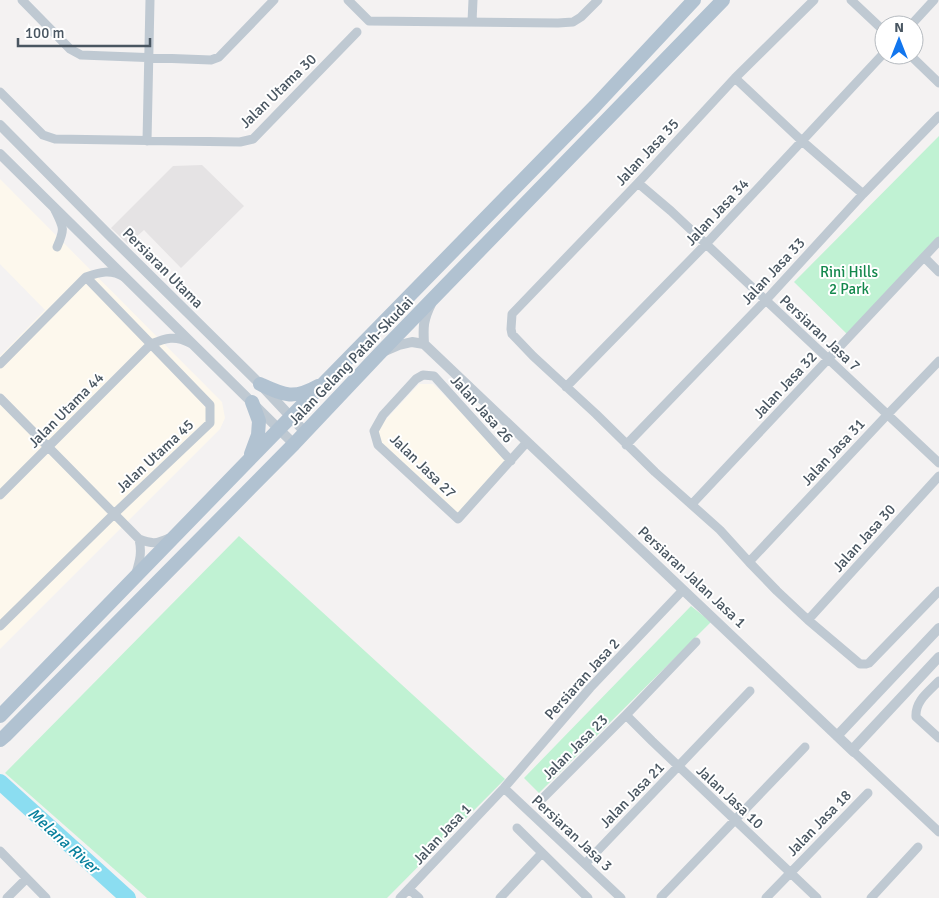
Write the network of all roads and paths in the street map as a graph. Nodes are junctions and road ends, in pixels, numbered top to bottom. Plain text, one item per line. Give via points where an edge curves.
1 (22, 0) edge
2 (150, 0) edge
3 (274, 0) edge
4 (348, 0) edge
5 (473, 0) edge
6 (598, 0) edge
7 (694, 0) edge
8 (723, 0) edge
9 (814, 0) edge
10 (851, 0) edge
11 (934, 0) edge
12 (920, 15) edge
13 (472, 22) junction
14 (874, 22) edge
15 (357, 32) dead end
16 (149, 58) junction
17 (874, 64) edge
18 (921, 65) edge
19 (735, 78) junction
20 (939, 82) edge
21 (0, 92) edge
22 (939, 116) edge
23 (0, 125) edge
24 (147, 141) junction
25 (802, 141) junction
26 (0, 154) edge
27 (638, 183) junction
28 (863, 194) junction
29 (54, 206) junction
30 (939, 241) edge
31 (706, 244) junction
32 (57, 247) dead end
33 (924, 257) junction
34 (939, 272) edge
35 (86, 277) junction
36 (129, 281) junction
37 (434, 298) junction
38 (766, 300) junction
39 (151, 344) junction
40 (424, 344) junction
41 (196, 347) junction
42 (380, 353) junction
43 (828, 359) junction
44 (939, 361) edge
45 (0, 364) edge
46 (434, 376) joint
47 (327, 381) junction
48 (260, 384) junction
49 (566, 387) junction
50 (0, 398) edge
51 (252, 402) junction
52 (886, 415) junction
53 (291, 417) junction
54 (279, 429) junction
55 (305, 432) junction
56 (527, 442) junction
57 (294, 444) junction
58 (626, 444) junction
59 (48, 447) junction
60 (250, 460) junction
61 (510, 461) junction
62 (939, 463) edge
63 (939, 476) edge
64 (0, 495) edge
65 (692, 504) junction
66 (114, 514) junction
67 (177, 534) junction
68 (139, 539) junction
69 (748, 562) junction
70 (135, 578) junction
71 (683, 590) junction
72 (939, 591) edge
73 (808, 620) junction
74 (0, 626) edge
75 (939, 628) edge
76 (696, 642) dead end
77 (939, 658) edge
78 (939, 681) edge
79 (750, 691) dead end
80 (626, 715) junction
81 (0, 716) edge
82 (837, 736) junction
83 (939, 738) edge
84 (0, 740) edge
85 (805, 747) dead end
86 (853, 751) junction
87 (679, 767) junction
88 (504, 788) junction
89 (868, 793) dead end
90 (543, 798) dead end
91 (735, 820) junction
92 (517, 828) dead end
93 (939, 832) edge
94 (918, 847) dead end
95 (0, 851) edge
96 (542, 853) junction
97 (585, 864) junction
98 (790, 873) junction
99 (26, 879) junction
100 (409, 889) junction
101 (661, 897) edge
102 (7, 898) edge
103 (46, 898) edge
104 (400, 898) edge
105 (419, 898) edge
106 (500, 898) edge
107 (588, 898) edge
108 (621, 898) edge
109 (766, 898) edge
110 (817, 898) edge
111 (871, 898) edge

1 - 16 street via 70,49 81,55
2 - 16 street
3 - 16 street via 219,57 211,60
4 - 13 street via 369,21
5 - 13 street
6 - 13 street via 572,22
7 - 47 main road, Jalan Gelang Patah-Skudai
8 - 37 main road, Jalan Gelang Patah-Skudai
9 - 19 street, Jalan Jasa 35
10 - 14 street
11 - 12 street
15 - 24 street, Jalan Utama 30 via 253,139 240,142
16 - 24 street
17 - 25 street, Jalan Jasa 34
18 - 20 street
19 - 25 street
19 - 27 street, Jalan Jasa 35
21 - 24 street, Jalan Utama 30 via 44,135 55,139
22 - 28 street, Jalan Jasa 33
23 - 48 street, Persiaran Utama
25 - 28 street
25 - 31 street, Jalan Jasa 34
26 - 29 street
27 - 31 street, Persiaran Jasa 7
27 - 49 street, Jalan Jasa 35 via 512,314 512,334
28 - 38 street, Jalan Jasa 33
29 - 32 street via 63,228
29 - 36 street
30 - 33 street, Jalan Jasa 32
31 - 38 street, Persiaran Jasa 7
31 - 49 street, Jalan Jasa 34
33 - 34 street
33 - 43 street, Jalan Jasa 32
35 - 36 street via 110,272
35 - 39 street, Jalan Utama 45
35 - 45 street
36 - 41 street
37 - 40 street via 423,326
37 - 42 main road, Jalan Gelang Patah-Skudai
38 - 43 street, Persiaran Jasa 7
38 - 58 street, Jalan Jasa 33
39 - 41 street via 172,338
39 - 59 street, Jalan Utama 44
39 - 66 street, Jalan Utama 45 via 210,405 210,423
40 - 42 street via 412,342
40 - 56 street, Persiaran Jalan Jasa 1
41 - 51 street
42 - 55 main road, Jalan Gelang Patah-Skudai
43 - 52 street, Persiaran Jasa 7
43 - 65 street, Jalan Jasa 32
44 - 52 street, Jalan Jasa 31
46 - 61 street, Jalan Jasa 26
46 - 61 street, Jalan Jasa 27 via 424,375 416,379 383,415 374,431 378,444 458,519
47 - 48 main road via 299,395 282,394
47 - 53 main road, Jalan Gelang Patah-Skudai
48 - 53 street, Persiaran Utama
49 - 58 street
50 - 59 street
51 - 54 street
51 - 60 main road via 259,421
52 - 62 street, Persiaran Jasa 7
52 - 69 street, Jalan Jasa 31
53 - 54 main road, Jalan Gelang Patah-Skudai
53 - 55 street, Persiaran Utama
54 - 57 street
54 - 60 main road, Jalan Gelang Patah-Skudai
55 - 57 main road, Jalan Gelang Patah-Skudai
56 - 61 street
56 - 71 street, Persiaran Jalan Jasa 1
57 - 84 main road, Jalan Gelang Patah-Skudai
58 - 65 street
59 - 64 street, Jalan Utama 44
59 - 66 street
60 - 67 main road, Jalan Gelang Patah-Skudai
63 - 73 street, Jalan Jasa 30
65 - 69 street
66 - 68 street
66 - 74 street, Jalan Utama 45
67 - 68 street via 161,542
67 - 70 main road, Jalan Gelang Patah-Skudai
68 - 70 street via 142,550
69 - 73 street
70 - 81 main road, Jalan Gelang Patah-Skudai
71 - 82 street, Persiaran Jalan Jasa 1
71 - 88 street, Persiaran Jasa 2 via 590,688
72 - 73 street via 866,664 860,664
75 - 82 street
76 - 80 street, Jalan Jasa 23
77 - 86 street
78 - 83 street via 919,702 916,710 916,717
79 - 87 street, Jalan Jasa 21
80 - 87 street, Jalan Jasa 10
80 - 90 street, Jalan Jasa 23
82 - 86 street, Persiaran Jalan Jasa 1
85 - 91 street
86 - 93 street, Persiaran Jalan Jasa 1
87 - 91 street, Jalan Jasa 10
87 - 97 street, Jalan Jasa 21
88 - 97 street, Persiaran Jasa 3
88 - 100 street, Jalan Jasa 1
89 - 98 street, Jalan Jasa 18
91 - 98 street, Jalan Jasa 10
91 - 101 street
92 - 96 street
94 - 111 street
95 - 99 street
96 - 106 street
96 - 107 street
97 - 108 street, Persiaran Jasa 3
98 - 109 street, Jalan Jasa 18
98 - 110 street, Jalan Jasa 10
99 - 102 street
99 - 103 street
100 - 104 street, Jalan Jasa 1
100 - 105 street

